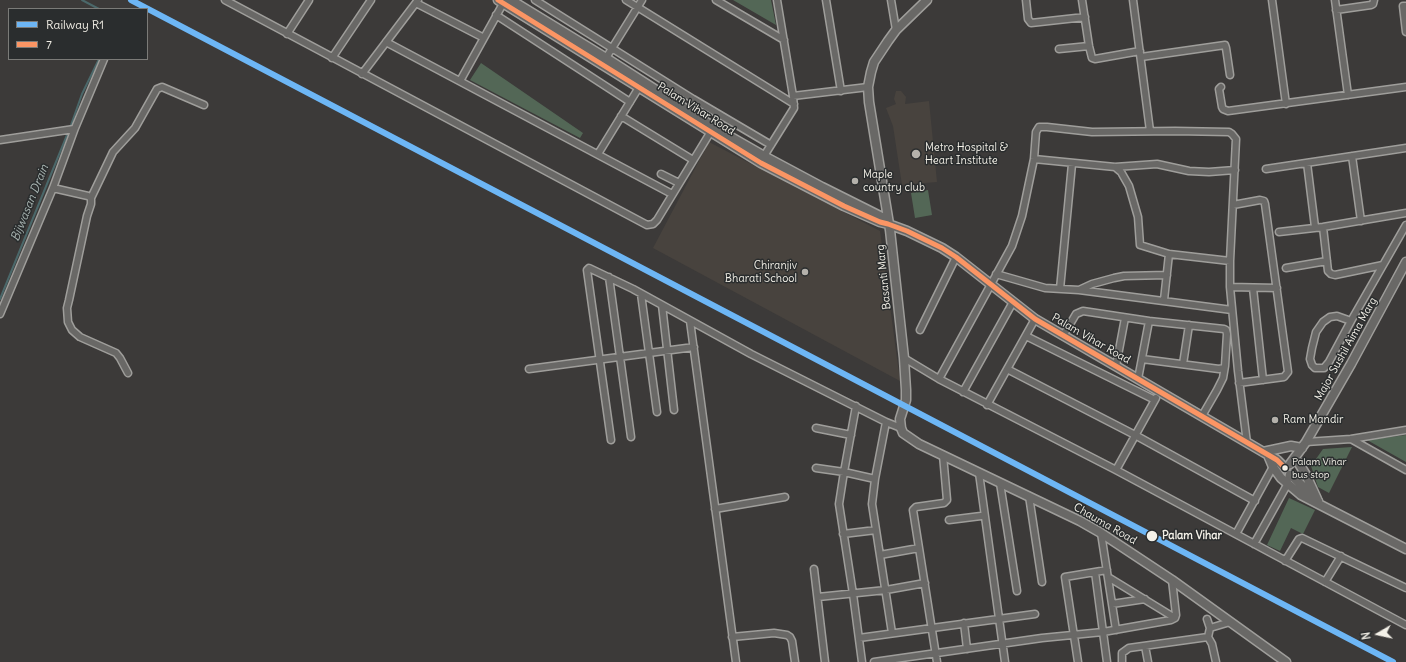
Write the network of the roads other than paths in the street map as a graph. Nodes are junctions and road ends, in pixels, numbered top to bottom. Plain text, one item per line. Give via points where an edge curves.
1 (225, 0) edge
2 (371, 0) edge
3 (536, 0) edge
4 (626, 0) edge
5 (642, 0) edge
6 (716, 0) edge
7 (777, 0) edge
8 (826, 0) edge
9 (891, 0) edge
10 (927, 0) edge
11 (1026, 0) edge
12 (1082, 0) edge
13 (1133, 0) edge
14 (1272, 0) edge
15 (1335, 0) edge
16 (1374, 0) edge
17 (307, 1) edge
18 (417, 1) edge
19 (504, 1) edge
20 (1406, 6) edge
21 (638, 7) junction
22 (1336, 10) junction
23 (496, 15) junction
24 (1085, 17) junction
25 (896, 30) junction
26 (1406, 32) edge
27 (287, 34) junction
28 (484, 38) junction
29 (784, 40) junction
30 (386, 42) junction
31 (1089, 46) junction
32 (612, 48) junction
33 (1059, 49) dead end
34 (1140, 54) junction
35 (332, 58) junction
36 (606, 58) junction
37 (104, 60) edge
38 (362, 74) junction
39 (1230, 75) dead end
40 (460, 81) junction
41 (641, 84) junction
42 (868, 87) junction
43 (1221, 87) dead end
44 (1406, 87) edge
45 (841, 90) junction
46 (1348, 95) junction
47 (793, 96) junction
48 (630, 102) junction
49 (794, 104) junction
50 (1286, 104) junction
51 (204, 105) dead end
52 (621, 116) junction
53 (74, 129) junction
54 (712, 129) junction
55 (1150, 131) junction
56 (0, 140) edge
57 (771, 145) junction
58 (1406, 148) edge
59 (598, 154) junction
60 (764, 156) junction
61 (1352, 156) junction
62 (1034, 159) junction
63 (693, 160) junction
64 (1307, 163) junction
65 (1072, 164) junction
66 (1115, 167) junction
67 (1266, 169) dead end
68 (1235, 170) junction
69 (661, 174) dead end
70 (679, 183) junction
71 (53, 188) junction
72 (672, 194) junction
73 (91, 198) junction
74 (1233, 205) junction
75 (1406, 213) edge
76 (1361, 221) junction
77 (888, 224) junction
78 (1406, 225) edge
79 (1315, 227) junction
80 (1323, 227) junction
81 (1279, 232) dead end
82 (1169, 254) junction
83 (956, 257) junction
84 (1230, 261) junction
85 (1327, 261) junction
86 (1406, 262) edge
87 (1383, 265) junction
88 (1286, 268) dead end
89 (996, 274) junction
90 (1167, 275) junction
91 (609, 277) junction
92 (990, 284) junction
93 (1230, 287) junction
94 (1253, 288) junction
95 (1277, 288) junction
96 (1060, 289) junction
97 (1079, 290) junction
98 (641, 294) junction
99 (1164, 300) junction
100 (1012, 302) junction
101 (662, 305) junction
102 (1232, 310) junction
103 (0, 314) edge
104 (1125, 318) junction
105 (1035, 319) junction
106 (1351, 320) junction
107 (690, 321) junction
108 (1149, 321) junction
109 (1189, 325) junction
110 (920, 330) dead end
111 (1026, 336) junction
112 (1062, 336) junction
113 (694, 347) junction
114 (666, 351) junction
115 (648, 353) junction
116 (620, 357) junction
117 (904, 358) junction
118 (599, 359) junction
119 (1142, 359) junction
120 (1183, 364) junction
121 (1116, 366) junction
122 (1224, 368) junction
123 (529, 369) dead end
124 (1007, 369) junction
125 (128, 373) dead end
126 (939, 379) junction
127 (1138, 379) junction
128 (1263, 380) junction
129 (1239, 384) junction
130 (963, 392) junction
131 (1160, 392) junction
132 (1155, 400) junction
133 (987, 405) junction
134 (856, 406) junction
135 (674, 410) dead end
136 (657, 412) dead end
137 (1202, 416) junction
138 (886, 422) junction
139 (816, 428) dead end
140 (901, 428) junction
141 (1406, 430) edge
142 (851, 435) junction
143 (1135, 435) junction
144 (631, 437) dead end
145 (1351, 439) junction
146 (611, 440) dead end
147 (1247, 443) junction
148 (1304, 446) junction
149 (1265, 454) junction
150 (943, 455) junction
151 (1275, 464) junction
152 (816, 468) dead end
153 (1291, 468) junction
154 (1116, 470) junction
155 (1406, 470) edge
156 (844, 472) junction
157 (978, 473) junction
158 (875, 479) junction
159 (1000, 483) junction
160 (1287, 485) junction
161 (1029, 496) junction
162 (785, 497) dead end
163 (1255, 500) junction
164 (1320, 504) junction
165 (980, 508) dead end
166 (715, 509) junction
167 (949, 520) dead end
168 (982, 520) junction
169 (876, 530) junction
170 (1101, 533) junction
171 (843, 534) junction
172 (1236, 534) junction
173 (1254, 544) junction
174 (920, 548) junction
175 (1406, 550) edge
176 (880, 555) junction
177 (1341, 556) junction
178 (1285, 561) junction
179 (814, 568) dead end
180 (1095, 572) junction
181 (1107, 573) junction
182 (1172, 580) junction
183 (1042, 582) dead end
184 (1325, 582) junction
185 (925, 584) junction
186 (1406, 588) edge
187 (886, 590) junction
188 (1017, 591) dead end
189 (853, 594) junction
190 (818, 597) junction
191 (1145, 599) junction
192 (1112, 604) junction
193 (1035, 614) dead end
194 (1000, 618) junction
195 (1175, 618) junction
196 (1207, 619) dead end
197 (1230, 622) junction
198 (964, 623) junction
199 (1406, 626) edge
200 (932, 628) junction
201 (1210, 628) junction
202 (1116, 630) junction
203 (1103, 632) junction
204 (892, 633) junction
205 (1074, 635) junction
206 (732, 636) junction
207 (1208, 637) junction
208 (858, 638) junction
209 (1003, 644) junction
210 (1145, 646) junction
211 (967, 649) junction
212 (935, 654) junction
213 (1278, 659) edge
214 (736, 662) edge
215 (795, 662) edge
216 (825, 662) edge
217 (862, 662) edge
218 (874, 662) edge
219 (937, 662) edge
220 (1005, 662) edge
221 (1078, 662) edge
222 (1107, 662) edge
223 (1122, 662) edge
224 (1148, 662) edge
225 (1216, 662) edge
226 (1286, 662) edge

1 - 27 street
2 - 35 street
3 - 32 street
4 - 21 street
5 - 21 street
6 - 29 street
7 - 29 street
8 - 45 street
9 - 25 street
10 - 25 street, Basanti Marg
11 - 24 street via 1028,20 1031,23
12 - 24 street
13 - 34 street
14 - 50 street
15 - 22 street
16 - 22 street via 1371,6
17 - 27 street
18 - 28 street
18 - 30 street
19 - 23 street
19 - 36 street, Palam Vihar Road
19 - 41 street, Palam Vihar Road
20 - 26 street via 1403,6
21 - 32 street
21 - 49 street
22 - 46 street
23 - 28 street
23 - 48 street
24 - 31 street
25 - 42 street, Basanti Marg via 874,62
27 - 35 street
28 - 40 street
29 - 47 street
30 - 38 street
30 - 40 street
31 - 33 street
31 - 34 street via 1091,56 1095,59
32 - 36 street
32 - 57 street
34 - 39 street via 1225,45
34 - 55 street
35 - 38 street
36 - 41 street, Palam Vihar Road
37 - 53 street
38 - 72 street via 644,224 650,225 655,222
40 - 59 street
41 - 48 street
41 - 54 street, Palam Vihar Road
42 - 45 street
42 - 77 street, Basanti Marg
43 - 50 street via 1219,89 1225,111
44 - 46 street
45 - 47 street
46 - 50 street
47 - 49 street
48 - 52 street
49 - 57 street
51 - 73 street via 162,87 157,89 135,128 113,152
52 - 59 street
52 - 63 street
53 - 56 street
53 - 71 street
54 - 60 street, Palam Vihar Road
54 - 63 street
54 - 77 street, Palam Vihar Road via 760,163 872,219
55 - 62 street via 1092,132 1039,127 1036,132
55 - 68 street via 1229,132 1236,139
57 - 60 street
58 - 61 street
59 - 72 street
60 - 77 street, Palam Vihar Road via 882,217
61 - 64 street
61 - 76 street
62 - 65 street
62 - 89 street via 1017,232
63 - 70 street
64 - 67 street
64 - 79 street
65 - 66 street
65 - 96 street
66 - 68 street via 1157,164 1188,171
66 - 82 street via 1129,186 1138,217 1140,245
68 - 74 street
69 - 70 street
70 - 72 street
71 - 73 street
71 - 103 street
73 - 125 street via 67,308 68,322 80,337 116,353
74 - 84 street
74 - 95 street via 1260,200 1265,202
75 - 76 street
76 - 80 street
77 - 83 street, Palam Vihar Road
77 - 117 street, Basanti Marg
78 - 87 street
79 - 80 street
79 - 81 street
80 - 85 street
82 - 84 street
82 - 90 street
83 - 92 street, Palam Vihar Road
83 - 110 street
84 - 93 street
85 - 87 street via 1328,272 1335,275
85 - 88 street
86 - 148 street, Major Sushil Aima Marg
87 - 106 street
89 - 92 street
89 - 96 street via 1036,286
90 - 97 street via 1124,276
90 - 99 street
91 - 98 street
91 - 116 street
91 - 118 street via 588,268
92 - 100 street, Palam Vihar Road
92 - 126 street
93 - 94 street
93 - 102 street
94 - 95 street
94 - 128 street
95 - 128 street via 1288,372 1284,377
96 - 97 street
97 - 99 street
98 - 101 street
98 - 115 street
99 - 102 street
100 - 105 street, Palam Vihar Road
100 - 130 street
101 - 107 street
101 - 114 street
102 - 129 street
104 - 108 street
104 - 112 street via 1079,312
104 - 121 street
105 - 111 street
105 - 112 street, Palam Vihar Road
106 - 106 street via 1326,366 1321,369 1315,368 1310,359 1316,332 1323,322 1337,316
107 - 113 street
107 - 134 street via 750,354
108 - 109 street
108 - 119 street
109 - 120 street
109 - 122 street via 1226,330
111 - 124 street
111 - 132 street
112 - 121 street, Palam Vihar Road
113 - 114 street
113 - 166 street
114 - 115 street
114 - 135 street
115 - 116 street
115 - 136 street
116 - 118 street
116 - 144 street
117 - 126 street
117 - 140 street, Basanti Marg via 906,400 900,419
118 - 123 street
118 - 146 street
119 - 120 street
119 - 127 street
120 - 122 street
121 - 127 street, Palam Vihar Road
122 - 137 street via 1220,385
124 - 133 street
124 - 143 street
126 - 130 street
127 - 131 street, Palam Vihar Road
128 - 129 street
129 - 147 street
130 - 133 street
131 - 132 street
131 - 137 street, Palam Vihar Road
132 - 143 street
133 - 154 street
134 - 138 street
134 - 142 street
137 - 147 street, Palam Vihar Road
138 - 140 street
138 - 158 street
139 - 142 street
140 - 150 street, Chauma Road via 903,433 912,439
141 - 145 street
142 - 156 street
143 - 154 street
143 - 163 street
145 - 148 street
145 - 155 street
147 - 149 street, Palam Vihar Road
148 - 149 street via 1291,446
148 - 153 street, Major Sushil Aima Marg via 1304,450
149 - 151 street, Palam Vihar Road
150 - 157 street, Chauma Road
150 - 174 street via 947,500 944,503 916,507 913,510
151 - 153 street, Palam Vihar Road
151 - 160 street
151 - 163 street
152 - 156 street
153 - 160 street
153 - 164 street, Palam Vihar Road
153 - 164 street via 1306,475
154 - 172 street
156 - 158 street
156 - 171 street via 840,496
157 - 159 street, Chauma Road
157 - 168 street
158 - 169 street via 872,504
159 - 161 street, Chauma Road
159 - 188 street
160 - 164 street
160 - 173 street
161 - 170 street, Chauma Road
161 - 183 street
162 - 166 street
163 - 172 street
164 - 175 street
165 - 168 street
166 - 206 street
167 - 168 street
168 - 194 street
169 - 171 street
169 - 176 street
170 - 181 street
170 - 182 street, Chauma Road
171 - 189 street
172 - 173 street
173 - 178 street
174 - 176 street
174 - 185 street
176 - 187 street
177 - 178 street via 1301,538
177 - 184 street
177 - 186 street
178 - 184 street
179 - 190 street
180 - 181 street
180 - 203 street
180 - 205 street via 1065,576
181 - 191 street
181 - 192 street
182 - 195 street
182 - 197 street, Chauma Road
184 - 199 street
185 - 187 street
185 - 200 street
187 - 189 street
187 - 204 street
189 - 190 street
189 - 208 street
190 - 216 street
191 - 192 street
191 - 195 street
192 - 202 street
193 - 194 street
194 - 198 street
194 - 209 street
195 - 202 street via 1166,622
196 - 201 street
197 - 201 street
197 - 213 street, Chauma Road
198 - 200 street
198 - 211 street
200 - 204 street
200 - 212 street
201 - 207 street
202 - 203 street
203 - 205 street
203 - 222 street
204 - 208 street
205 - 209 street
205 - 221 street
206 - 214 street
206 - 215 street via 774,633 787,635 792,641
207 - 210 street
207 - 225 street
208 - 217 street
209 - 211 street
209 - 220 street
210 - 223 street via 1126,650 1122,653
210 - 224 street
211 - 212 street
212 - 218 street
212 - 219 street
213 - 226 street, Chauma Road

